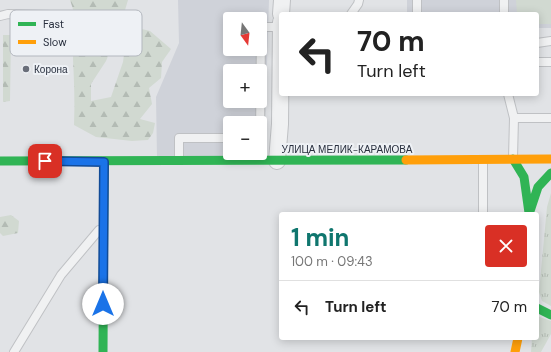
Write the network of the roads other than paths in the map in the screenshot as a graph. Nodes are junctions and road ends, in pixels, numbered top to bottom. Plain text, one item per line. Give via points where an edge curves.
1 (282, 0) edge
2 (358, 0) edge
3 (417, 0) edge
4 (504, 0) edge
5 (281, 12) edge
6 (352, 12) edge
7 (417, 12) edge
8 (504, 12) edge
9 (10, 14) edge
10 (0, 16) edge
11 (279, 27) edge
12 (551, 41) edge
13 (539, 43) edge
14 (539, 62) edge
15 (551, 62) edge
16 (280, 96) edge
17 (508, 96) edge
18 (260, 116) edge
19 (514, 118) junction
20 (551, 118) edge
21 (223, 138) edge
22 (482, 159) junction
23 (513, 159) junction
24 (551, 159) edge
25 (0, 161) edge
26 (179, 161) junction
27 (276, 161) junction
28 (104, 162) junction
29 (551, 173) edge
30 (482, 212) edge
31 (529, 212) edge
32 (529, 212) edge
33 (103, 225) junction
34 (539, 309) edge
35 (551, 315) edge
36 (518, 340) edge
37 (14, 352) edge
38 (103, 352) edge
39 (516, 352) edge

1 - 5 street
2 - 6 lane
3 - 7 lane
4 - 8 lane
9 - 10 lane
11 - 18 lane via 261,27
12 - 13 lane
14 - 15 lane
16 - 27 street
17 - 19 lane
19 - 20 lane
19 - 23 lane
21 - 26 lane via 179,138
22 - 23 street, УЛИЦА МЕЛИК-КАРАМОВА
22 - 27 street, УЛИЦА МЕЛИК-КАРАМОВА
22 - 30 lane
23 - 24 street, УЛИЦА МЕЛИК-КАРАМОВА
23 - 31 street via 526,182
25 - 28 street, УЛИЦА МЕЛИК-КАРАМОВА
26 - 27 street, УЛИЦА МЕЛИК-КАРАМОВА
26 - 28 street, УЛИЦА МЕЛИК-КАРАМОВА
28 - 33 street
29 - 32 street via 538,187
33 - 37 lane via 61,275
33 - 38 street
34 - 35 street
36 - 39 street

